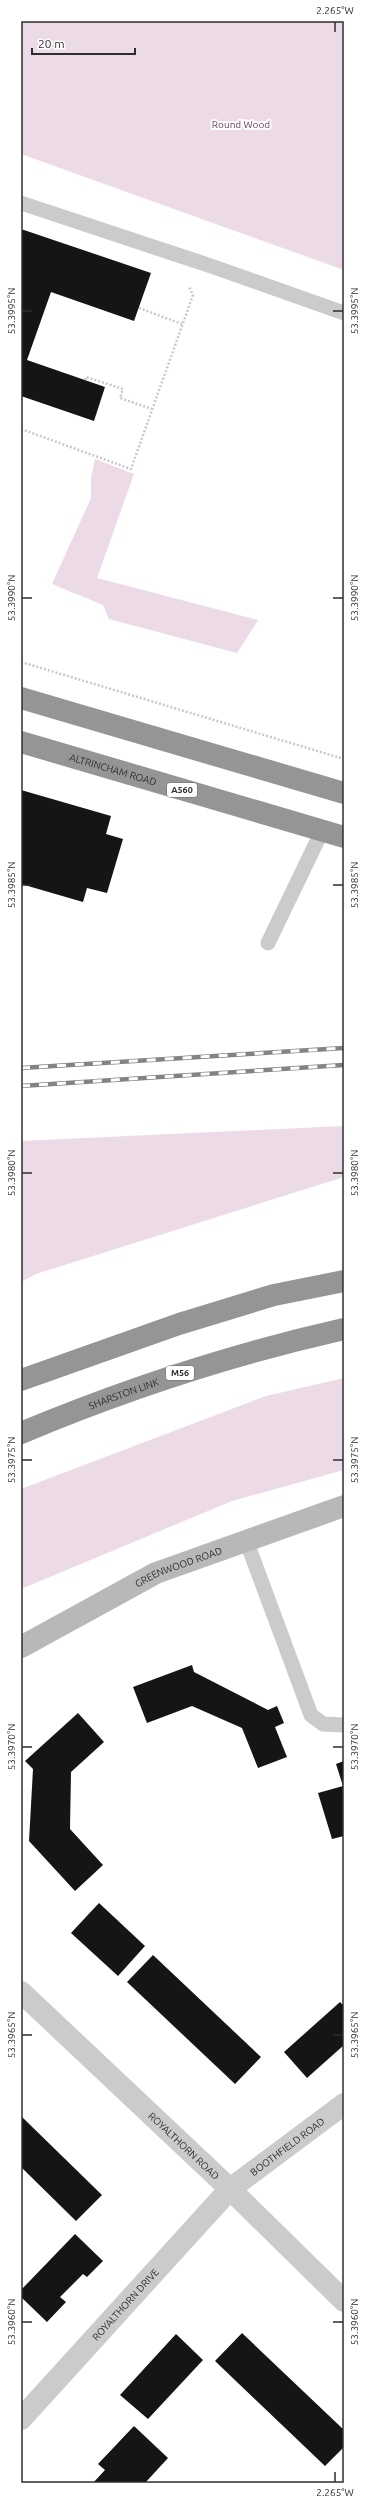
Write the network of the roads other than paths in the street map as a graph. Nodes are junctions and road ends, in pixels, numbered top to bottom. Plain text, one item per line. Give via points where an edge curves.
1 (21, 204) edge
2 (344, 313) edge
3 (21, 698) edge
4 (21, 742) edge
5 (344, 793) edge
6 (322, 831) junction
7 (344, 837) edge
8 (268, 943) dead end
9 (344, 1281) edge
10 (344, 1329) edge
11 (21, 1380) edge
12 (21, 1433) edge
13 (344, 1506) edge
14 (246, 1540) junction
15 (21, 1647) edge
16 (344, 1725) edge
17 (21, 1992) edge
18 (344, 2104) edge
19 (230, 2189) junction
20 (344, 2302) edge
21 (21, 2419) edge

1 - 2 lane via 214,267
3 - 5 highway
4 - 6 highway, ALTRINCHAM ROAD / A560
6 - 7 highway, ALTRINCHAM ROAD / A560
6 - 8 lane
9 - 11 highway via 274,1295 186,1322
10 - 12 highway, SHARSTON LINK / M56 via 282,1343 189,1370
13 - 14 street, GREENWOOD ROAD
14 - 15 street, GREENWOOD ROAD via 156,1573
14 - 16 lane via 311,1715 323,1724
17 - 19 street, ROYALTHORN ROAD
18 - 19 street, BOOTHFIELD ROAD
19 - 20 street, ROYALTHORN ROAD
19 - 21 street, ROYALTHORN DRIVE

